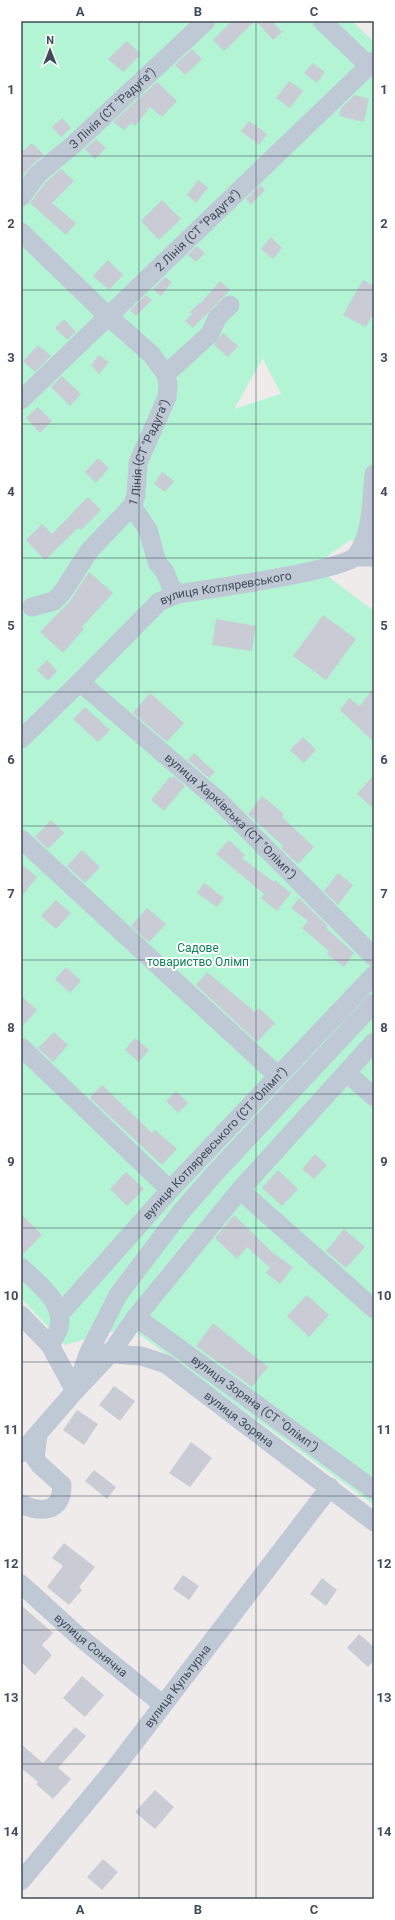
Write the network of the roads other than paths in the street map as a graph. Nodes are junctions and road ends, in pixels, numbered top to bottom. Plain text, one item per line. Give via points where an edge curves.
1 (206, 21) edge
2 (322, 21) edge
3 (372, 64) edge
4 (21, 197) edge
5 (21, 232) edge
6 (230, 306) dead end
7 (109, 317) junction
8 (166, 374) junction
9 (21, 400) edge
10 (374, 474) edge
11 (132, 506) junction
12 (355, 557) junction
13 (374, 557) edge
14 (178, 594) junction
15 (32, 608) dead end
16 (80, 682) junction
17 (21, 739) edge
18 (21, 839) edge
19 (374, 957) edge
20 (374, 975) edge
21 (374, 1003) edge
22 (374, 1042) edge
23 (21, 1047) edge
24 (347, 1073) junction
25 (278, 1076) junction
26 (374, 1097) edge
27 (170, 1190) junction
28 (240, 1190) junction
29 (21, 1267) edge
30 (374, 1309) edge
31 (21, 1315) edge
32 (59, 1315) junction
33 (136, 1317) junction
34 (50, 1345) junction
35 (89, 1352) junction
36 (110, 1354) junction
37 (75, 1391) junction
38 (38, 1434) junction
39 (21, 1453) edge
40 (30, 1463) edge
41 (330, 1487) junction
42 (374, 1490) edge
43 (21, 1504) edge
44 (374, 1522) edge
45 (21, 1584) edge
46 (162, 1704) junction
47 (24, 1872) edge

1 - 4 street, З Лінія (СТ "Радуга") via 73,145 38,174
2 - 3 street
3 - 7 street, 2 Лінія (СТ "Радуга")
5 - 7 street
6 - 8 street via 217,318 210,334
7 - 8 street via 150,354
7 - 9 street, 2 Лінія (СТ "Радуга")
8 - 11 street, 1 Лінія (СТ "Радуга") via 167,397 138,463 136,495
10 - 12 street via 367,536
11 - 14 street via 148,530 157,562
11 - 15 street, 1 Лінія (СТ "Радуга") via 89,551 62,593 54,601
12 - 13 street, вулиця Котляревського
12 - 14 street, вулиця Котляревського via 331,567
14 - 16 street, вулиця Котляревського via 159,602
16 - 17 street, вулиця Котляревського
16 - 19 street, вулиця Харківська (СТ "Олімп") via 220,802
18 - 25 street
20 - 25 street, вулиця Котляревського (СТ "Олімп")
21 - 35 street via 181,1212 118,1295
22 - 24 street
23 - 27 street
24 - 26 street
24 - 28 street
25 - 27 street, вулиця Котляревського (СТ "Олімп")
27 - 32 street, вулиця Котляревського (СТ "Олімп")
28 - 30 street
28 - 33 street
29 - 32 street via 55,1301
31 - 34 street
32 - 34 street via 59,1329
33 - 36 street
33 - 42 street, вулиця Зоряна (СТ "Олімп")
34 - 37 street
35 - 36 street, вулиця Зоряна
35 - 37 street
36 - 37 street
36 - 41 street, вулиця Зоряна via 141,1356 166,1364
37 - 38 street
38 - 39 street
38 - 40 street via 35,1458
40 - 43 street via 62,1485 62,1496 54,1506 43,1510
41 - 44 street, вулиця Зоряна
41 - 46 street, вулиця Культурна
45 - 46 street, вулиця Сонячна via 76,1634
46 - 47 street, вулиця Культурна via 115,1768

